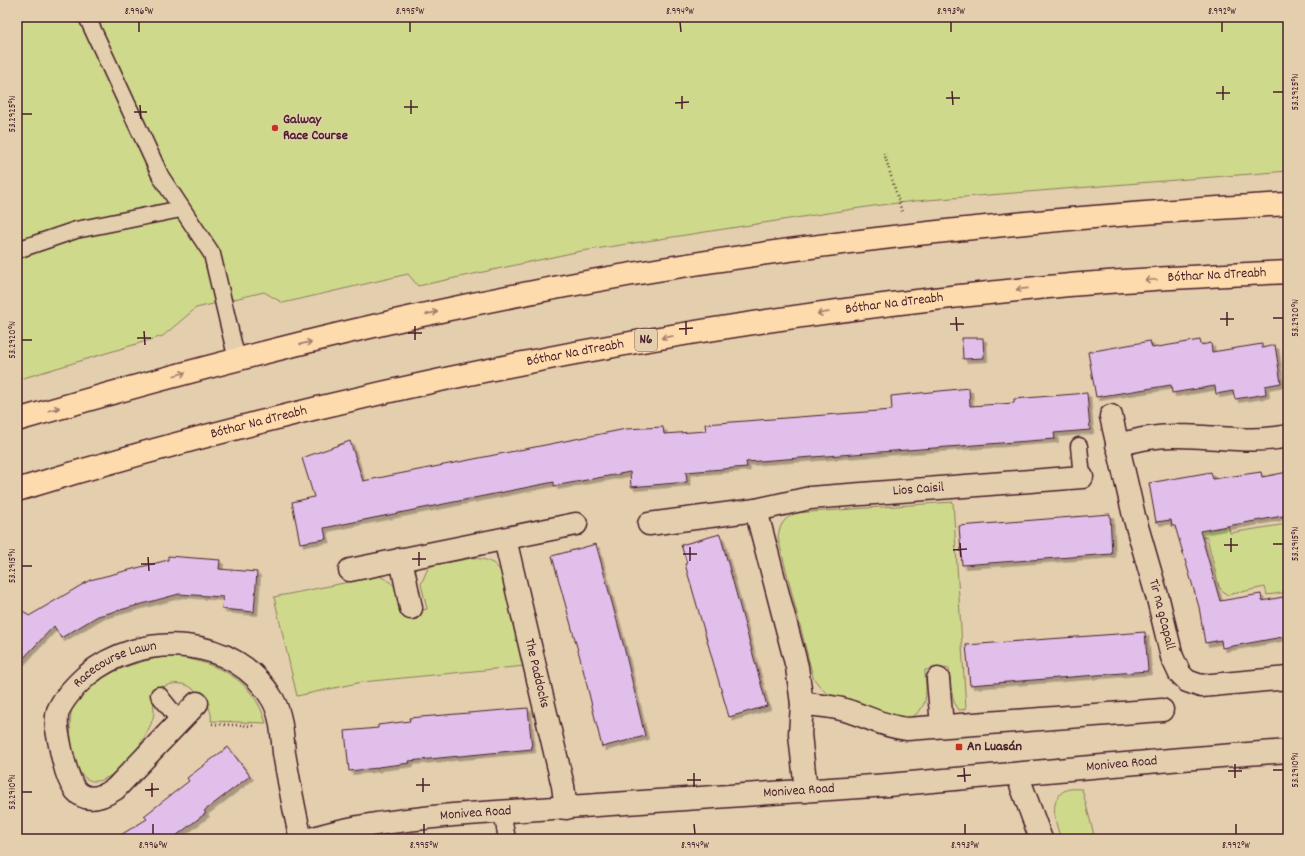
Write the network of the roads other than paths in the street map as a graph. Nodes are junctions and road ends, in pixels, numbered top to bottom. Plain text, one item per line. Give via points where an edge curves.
1 (87, 17) edge
2 (1288, 204) edge
3 (181, 209) junction
4 (17, 250) edge
5 (1288, 272) edge
6 (237, 360) junction
7 (1111, 416) dead end
8 (17, 420) edge
9 (1288, 436) edge
10 (1117, 445) junction
11 (1079, 446) dead end
12 (1082, 477) joint
13 (17, 490) edge
14 (756, 510) junction
15 (576, 524) dead end
16 (649, 524) dead end
17 (505, 538) junction
18 (401, 559) junction
19 (350, 570) dead end
20 (411, 608) dead end
21 (1288, 678) edge
22 (938, 679) dead end
23 (159, 695) dead end
24 (802, 704) junction
25 (1162, 710) dead end
26 (187, 713) joint
27 (942, 726) junction
28 (1288, 752) edge
29 (1017, 774) junction
30 (806, 791) junction
31 (566, 808) junction
32 (502, 812) junction
33 (301, 839) edge
34 (311, 839) edge
35 (507, 839) edge
36 (1041, 839) edge

1 - 3 lane via 161,177
6 -> 2 highway via 445,310 751,255 1033,221
3 - 4 lane via 76,230
3 - 6 lane via 212,254
5 -> 13 highway, Bóthar Na dTreabh / N6 via 1052,286 912,301 677,335 510,366 289,414
8 -> 6 highway
7 - 10 street, Tir na gCapall
9 - 10 street via 1238,439 1171,436 1146,438
10 - 21 street, Tir na gCapall via 1172,657 1180,674 1187,681 1201,686
11 - 12 lane
12 - 14 street, Lios Caisil via 810,498
14 - 16 street, Lios Caisil
14 - 24 street via 797,667
15 - 17 street
17 - 18 street
17 - 31 street, The Paddocks
18 - 19 street
18 - 20 street
22 - 27 street
23 - 26 lane
24 - 27 street via 845,710 896,728
24 - 30 street via 800,734
25 - 27 street
26 - 33 street, Racecourse Lawn via 108,794 93,797 79,795 74,790 67,777 57,721 65,698 85,678 112,658 128,652 170,644 203,649 224,656 242,667 264,687 278,711
28 - 29 street, Monivea Road via 1182,758
29 - 30 street, Monivea Road
29 - 36 street
30 - 31 street, Monivea Road
31 - 32 street, Monivea Road
32 - 34 street, Monivea Road via 394,821
32 - 35 lane

